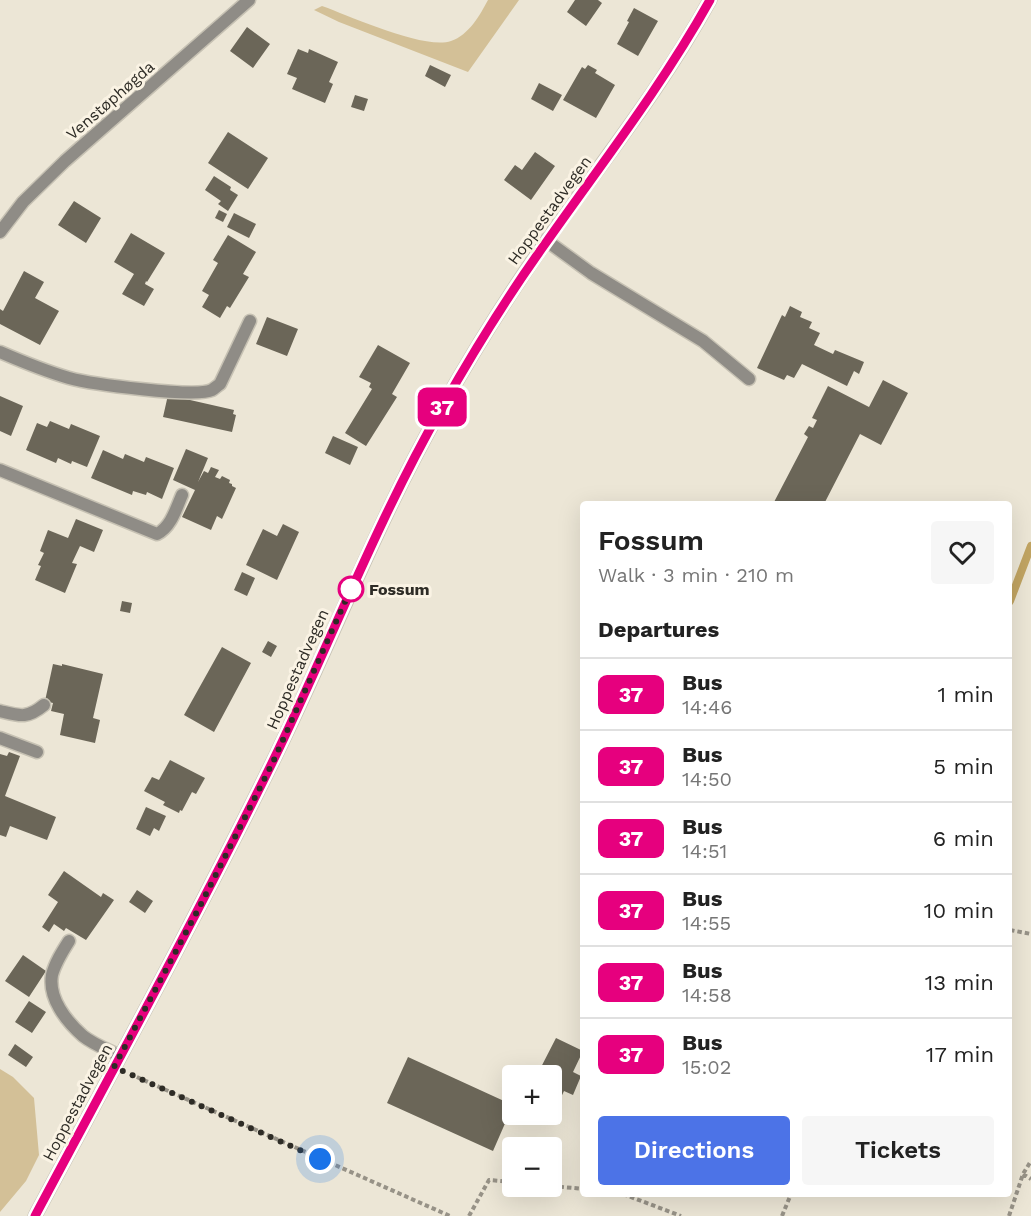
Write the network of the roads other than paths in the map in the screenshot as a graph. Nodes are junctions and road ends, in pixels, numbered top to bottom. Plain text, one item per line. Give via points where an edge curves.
1 (249, 0) edge
2 (710, 0) edge
3 (0, 232) edge
4 (547, 241) junction
5 (250, 321) dead end
6 (0, 352) edge
7 (749, 379) dead end
8 (0, 470) edge
9 (182, 495) dead end
10 (44, 705) dead end
11 (0, 711) edge
12 (0, 738) edge
13 (37, 752) dead end
14 (69, 941) dead end
15 (117, 1062) junction
16 (35, 1216) edge

1 - 3 street, Venstøphøgda via 65,161 23,202
2 - 4 main road, Hoppestadvegen via 646,103
4 - 7 street via 591,273 703,341
4 - 15 main road, Hoppestadvegen via 478,345 405,476 273,762
5 - 6 street via 220,384 204,392 97,384 40,369
8 - 9 street via 157,534 169,524
10 - 11 street via 30,715
12 - 13 street
14 - 15 street via 52,977 56,1002 84,1037
15 - 16 main road, Hoppestadvegen

